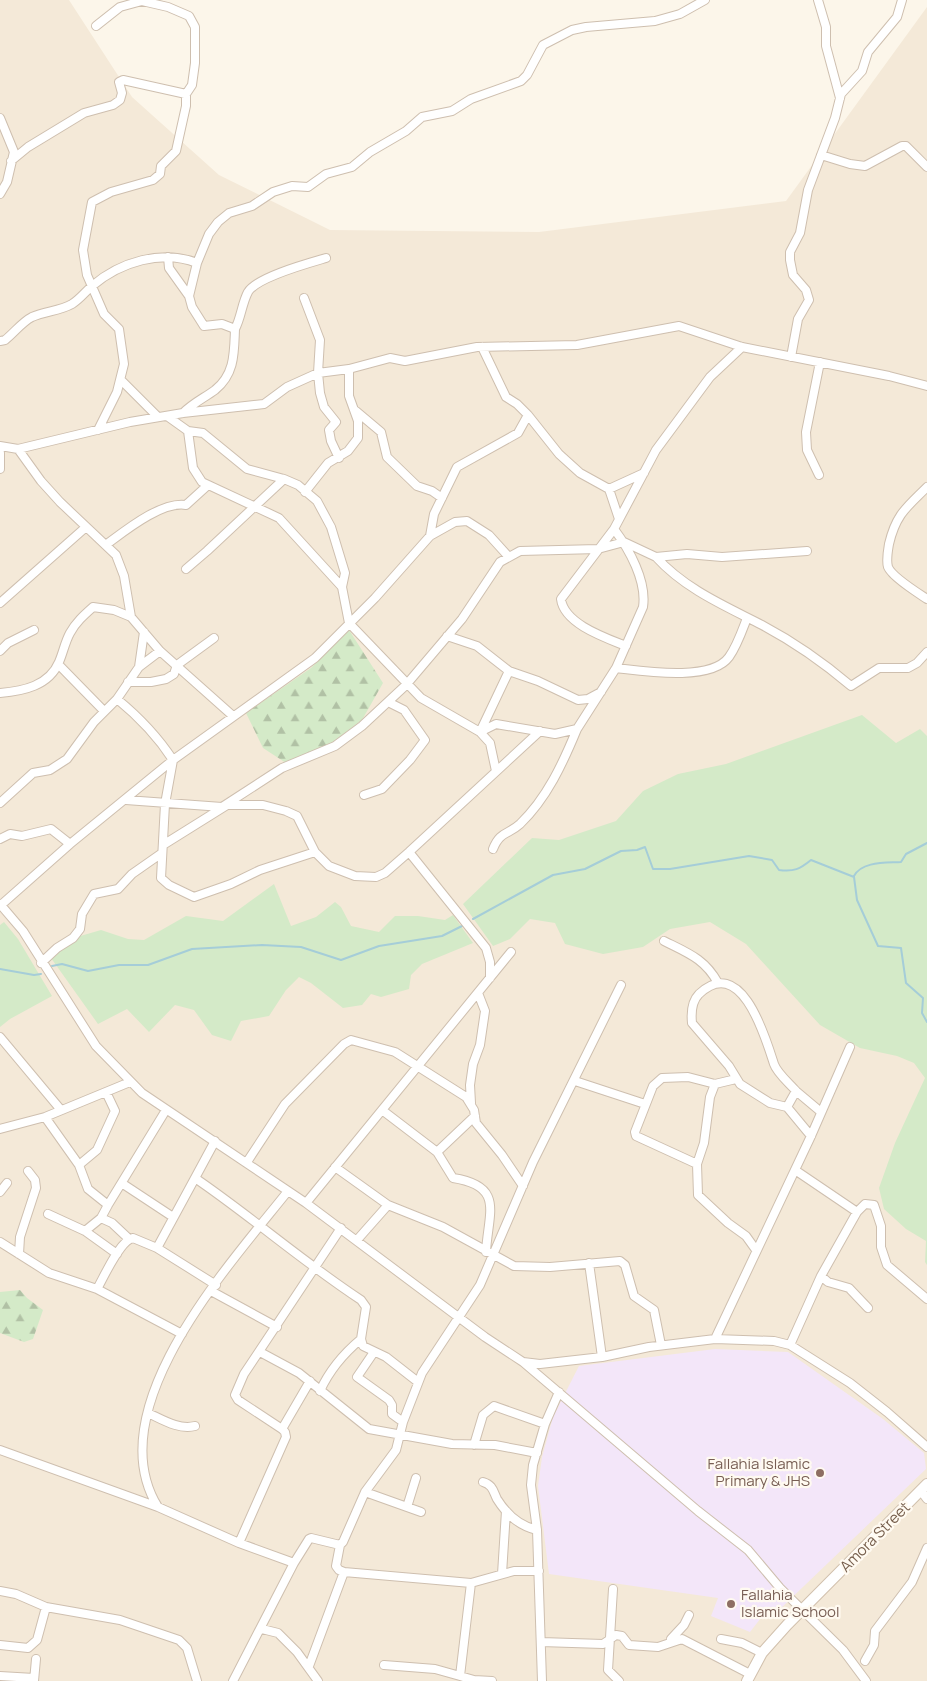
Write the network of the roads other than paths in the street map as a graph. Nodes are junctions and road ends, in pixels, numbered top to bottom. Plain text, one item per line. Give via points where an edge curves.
1 (706, 0) edge
2 (818, 0) edge
3 (902, 0) edge
4 (96, 26) dead end
5 (186, 94) junction
6 (840, 98) junction
7 (0, 118) edge
8 (821, 155) junction
9 (11, 161) junction
10 (927, 167) edge
11 (0, 194) edge
12 (168, 257) junction
13 (326, 258) dead end
14 (197, 263) junction
15 (92, 286) junction
16 (189, 296) junction
17 (304, 298) dead end
18 (235, 329) junction
19 (0, 341) edge
20 (482, 347) junction
21 (742, 347) junction
22 (791, 357) junction
23 (820, 362) junction
24 (349, 369) junction
25 (318, 373) junction
26 (122, 380) junction
27 (927, 386) edge
28 (355, 410) junction
29 (183, 413) junction
30 (528, 415) junction
31 (167, 416) junction
32 (158, 417) junction
33 (98, 430) junction
34 (188, 431) junction
35 (0, 446) edge
36 (18, 449) junction
37 (0, 452) edge
38 (339, 458) junction
39 (0, 469) edge
40 (644, 473) junction
41 (818, 475) dead end
42 (284, 479) junction
43 (208, 485) junction
44 (927, 487) edge
45 (609, 489) junction
46 (305, 492) junction
47 (442, 498) junction
48 (254, 506) junction
49 (620, 519) junction
50 (86, 527) junction
51 (614, 529) junction
52 (430, 536) junction
53 (624, 542) junction
54 (107, 544) junction
55 (598, 549) junction
56 (807, 551) dead end
57 (508, 556) junction
58 (656, 557) junction
59 (186, 568) dead end
60 (342, 587) junction
61 (927, 599) edge
62 (0, 603) edge
63 (131, 617) junction
64 (747, 618) junction
65 (349, 624) junction
66 (34, 630) dead end
67 (144, 632) junction
68 (447, 636) junction
69 (214, 638) dead end
70 (626, 646) junction
71 (0, 651) edge
72 (160, 651) junction
73 (927, 652) edge
74 (58, 664) junction
75 (177, 665) junction
76 (140, 667) junction
77 (616, 668) junction
78 (509, 671) junction
79 (128, 682) junction
80 (406, 684) junction
81 (603, 691) junction
82 (0, 693) edge
83 (117, 699) junction
84 (388, 702) junction
85 (104, 711) junction
86 (233, 716) junction
87 (577, 729) junction
88 (540, 731) junction
89 (480, 732) junction
90 (173, 760) junction
91 (496, 771) junction
92 (364, 795) dead end
93 (126, 800) junction
94 (0, 803) edge
95 (165, 804) junction
96 (227, 805) junction
97 (0, 839) edge
98 (70, 844) junction
99 (163, 849) junction
100 (493, 849) dead end
101 (315, 852) junction
102 (409, 852) junction
103 (0, 904) edge
104 (664, 941) dead end
105 (512, 952) dead end
106 (41, 963) junction
107 (490, 978) junction
108 (718, 984) junction
109 (621, 985) dead end
110 (478, 993) junction
111 (0, 1037) edge
112 (850, 1046) dead end
113 (419, 1065) junction
114 (736, 1079) junction
115 (575, 1081) junction
116 (130, 1082) junction
117 (715, 1084) junction
118 (796, 1091) junction
119 (106, 1092) junction
120 (645, 1104) junction
121 (472, 1105) junction
122 (787, 1107) junction
123 (61, 1110) junction
124 (166, 1110) junction
125 (382, 1110) junction
126 (821, 1112) junction
127 (475, 1116) junction
128 (45, 1117) junction
129 (0, 1129) edge
130 (811, 1136) junction
131 (215, 1141) junction
132 (437, 1152) junction
133 (247, 1162) junction
134 (79, 1164) junction
135 (697, 1164) junction
136 (335, 1167) junction
137 (795, 1170) junction
138 (28, 1171) dead end
139 (195, 1178) junction
140 (7, 1183) dead end
141 (123, 1184) junction
142 (523, 1186) junction
143 (288, 1191) junction
144 (0, 1192) edge
145 (306, 1203) junction
146 (108, 1205) junction
147 (388, 1205) junction
148 (857, 1212) junction
149 (48, 1214) dead end
150 (173, 1217) junction
151 (101, 1218) junction
152 (261, 1225) junction
153 (341, 1228) junction
154 (85, 1231) junction
155 (129, 1239) junction
156 (357, 1240) junction
157 (0, 1242) edge
158 (157, 1248) junction
159 (756, 1250) junction
160 (19, 1254) junction
161 (117, 1254) junction
162 (489, 1254) junction
163 (589, 1263) junction
164 (314, 1269) junction
165 (821, 1276) junction
166 (214, 1288) junction
167 (97, 1289) junction
168 (927, 1299) edge
169 (868, 1308) dead end
170 (460, 1318) junction
171 (277, 1326) junction
172 (182, 1334) junction
173 (715, 1338) junction
174 (361, 1339) junction
175 (661, 1345) junction
176 (790, 1345) junction
177 (260, 1352) junction
178 (374, 1352) junction
179 (602, 1357) junction
180 (523, 1362) junction
181 (310, 1381) junction
182 (418, 1382) junction
183 (320, 1391) junction
184 (559, 1392) junction
185 (148, 1413) junction
186 (403, 1422) junction
187 (545, 1424) junction
188 (196, 1426) dead end
189 (282, 1429) junction
190 (400, 1434) junction
191 (474, 1445) junction
192 (927, 1447) edge
193 (0, 1450) edge
194 (537, 1453) junction
195 (416, 1478) dead end
196 (483, 1482) dead end
197 (365, 1492) junction
198 (925, 1492) edge
199 (158, 1507) junction
200 (407, 1507) junction
201 (506, 1511) junction
202 (421, 1512) dead end
203 (537, 1530) junction
204 (239, 1543) junction
205 (340, 1545) junction
206 (927, 1548) edge
207 (294, 1563) junction
208 (539, 1571) junction
209 (344, 1572) junction
210 (502, 1574) junction
211 (470, 1583) junction
212 (613, 1589) dead end
213 (0, 1591) edge
214 (46, 1607) junction
215 (802, 1608) junction
216 (689, 1615) dead end
217 (262, 1629) junction
218 (721, 1639) dead end
219 (608, 1641) junction
220 (541, 1642) junction
221 (667, 1642) junction
222 (0, 1645) edge
223 (762, 1653) junction
224 (36, 1659) dead end
225 (865, 1661) dead end
226 (384, 1665) dead end
227 (309, 1666) junction
228 (0, 1676) edge
229 (464, 1678) edge
230 (749, 1678) edge
231 (34, 1679) edge
232 (197, 1681) edge
233 (233, 1681) edge
234 (318, 1681) edge
235 (492, 1681) edge
236 (542, 1681) edge
237 (619, 1681) edge
238 (866, 1681) edge

1 - 14 street via 664,19 578,28 543,45 521,81 471,99 452,111 422,116 352,168 326,174 308,187 292,186 273,192 252,206 229,213 209,234
2 - 6 street
3 - 6 street via 897,17 872,45 862,71
4 - 5 street via 120,7 142,1 189,16 195,27 195,63 192,85
5 - 9 street via 123,80 119,82 120,100 113,105 84,112
5 - 15 street via 176,151 162,166 160,174 153,180 111,192 92,202 83,250
6 - 8 street
7 - 9 street via 14,152
8 - 10 street via 864,166 906,146
8 - 22 street via 808,190 800,233 790,252 793,275 809,295 798,319
9 - 11 street via 7,182
12 - 14 street
12 - 15 street via 130,264
12 - 16 street via 169,268
13 - 18 street via 296,266 254,285 248,292
14 - 16 street
15 - 19 street via 71,304 33,317 6,340
15 - 26 street via 104,314 121,334
16 - 18 street via 204,326 222,324
17 - 25 street via 320,340
18 - 29 street via 232,371 216,390 195,401
20 - 21 street via 577,345 679,326
20 - 24 street via 405,361 390,358
20 - 30 street via 506,397
21 - 22 street
21 - 40 street via 710,377 656,450
22 - 23 street
23 - 27 street
23 - 41 street via 806,432 807,450
24 - 25 street
24 - 28 street via 349,396
25 - 29 street via 287,387 264,404
25 - 38 street via 324,407 336,422 329,430
26 - 32 street
26 - 33 street
28 - 38 street via 358,438
28 - 47 street via 380,432 386,457 417,486
29 - 31 street
30 - 45 street via 559,454 580,473
30 - 47 street via 518,433 457,468
31 - 32 street
31 - 34 street
32 - 33 street
33 - 36 street
34 - 42 street via 204,433 247,469
34 - 43 street via 192,468
35 - 36 street
36 - 50 street via 41,481
37 - 39 street
38 - 46 street via 328,463
40 - 45 street
40 - 49 street
42 - 46 street
42 - 48 street
43 - 48 street
43 - 54 street via 186,505 178,503 165,508
44 - 61 street via 893,525 888,568
45 - 49 street
46 - 60 street via 317,501 331,527 345,572
47 - 52 street via 434,514
48 - 59 street
48 - 60 street via 279,518
49 - 51 street
50 - 54 street
50 - 62 street
51 - 53 street
51 - 55 street
52 - 57 street via 455,522 467,521 489,535
52 - 65 street
53 - 55 street
53 - 58 street
53 - 70 street via 644,597 643,607
54 - 63 street via 120,562
55 - 57 street via 530,550
55 - 70 street via 560,599 561,605 591,633
56 - 58 street via 722,557 687,554
57 - 68 street via 500,562
58 - 64 street via 685,582
60 - 65 street
63 - 67 street
63 - 74 street via 93,607 78,620 68,635
64 - 73 street via 803,648 851,686 879,668 908,668
64 - 77 street via 729,657 721,665 695,672
65 - 80 street
65 - 86 street via 314,658
66 - 71 street via 8,643
67 - 72 street
67 - 76 street
68 - 78 street via 477,646
68 - 80 street
69 - 75 street
70 - 77 street
72 - 75 street
72 - 76 street
74 - 82 street via 52,674 38,684 22,692
74 - 85 street
75 - 79 street via 174,674 166,679
75 - 86 street
76 - 79 street
77 - 81 street
78 - 81 street via 578,700
78 - 89 street
79 - 83 street
80 - 84 street
80 - 89 street via 421,698
81 - 87 street
83 - 85 street
83 - 90 street via 147,727
84 - 92 street via 404,710 425,740 382,788
84 - 96 street via 336,746 282,768
85 - 94 street via 67,758 50,770 33,773
86 - 90 street
87 - 88 street via 555,734
87 - 100 street via 558,774 519,824 498,837
88 - 89 street via 496,724
88 - 91 street
89 - 91 street via 490,742
90 - 93 street
90 - 95 street
91 - 102 street
93 - 95 street
93 - 98 street
95 - 96 street via 216,808
95 - 99 street
96 - 99 street
96 - 101 street via 262,805 297,816
97 - 98 street via 10,834 22,836 51,829
98 - 103 street
99 - 101 street via 161,878 194,897
99 - 106 street via 118,889 94,894 82,914 80,929
101 - 102 street via 330,866 355,876 376,877
102 - 107 street via 486,948
103 - 106 street via 23,931
104 - 108 street via 694,956 710,969
105 - 107 street
106 - 116 street via 96,1046
107 - 110 street
108 - 114 street via 696,999 692,1023 729,1066
108 - 118 street via 725,983 738,991 753,1009 774,1064
109 - 115 street
110 - 113 street
110 - 121 street via 485,1011 470,1085
111 - 123 street
112 - 126 street
113 - 121 street via 466,1097
113 - 125 street
113 - 133 street via 395,1052 348,1041 284,1104
114 - 117 street
114 - 122 street via 753,1094
115 - 120 street
115 - 142 street
116 - 119 street
116 - 124 street
117 - 120 street via 688,1077 662,1078 653,1086
117 - 135 street
118 - 122 street
118 - 126 street
119 - 123 street
119 - 134 street via 115,1111 98,1150
120 - 135 street via 636,1136
121 - 127 street
122 - 130 street
123 - 128 street
124 - 131 street
124 - 141 street
125 - 132 street
125 - 136 street
126 - 130 street
127 - 132 street
127 - 142 street via 476,1123
128 - 129 street
128 - 134 street
130 - 137 street
131 - 133 street
131 - 139 street
132 - 162 street via 452,1178 476,1184 486,1191 491,1200
133 - 143 street
134 - 146 street via 88,1189
135 - 159 street via 698,1195 746,1236
136 - 145 street
136 - 147 street
137 - 148 street
137 - 159 street
138 - 160 street via 35,1180 36,1188 20,1237
139 - 150 street
139 - 152 street
140 - 144 street
141 - 146 street
141 - 150 street
142 - 162 street
143 - 145 street
143 - 152 street
145 - 153 street
146 - 151 street
147 - 156 street
147 - 162 street via 443,1227
148 - 165 street
148 - 168 street via 866,1204 874,1205 887,1265
149 - 154 street
150 - 158 street
151 - 154 street
151 - 155 street via 112,1223
152 - 164 street
152 - 166 street
153 - 156 street
153 - 164 street
154 - 161 street
155 - 158 street
155 - 161 street
156 - 170 street
157 - 160 street
158 - 166 street
159 - 173 street
160 - 167 street via 49,1273
161 - 167 street
162 - 163 street via 514,1266
162 - 170 street via 480,1285
163 - 175 street via 616,1260 625,1265 634,1296 654,1310
163 - 179 street
164 - 171 street
164 - 174 street via 361,1300 366,1307
165 - 169 street via 828,1282 850,1288
165 - 176 street
166 - 171 street
166 - 172 street
167 - 172 street
170 - 180 street
170 - 182 street via 436,1349
171 - 177 street
172 - 185 street via 162,1369
173 - 175 street
173 - 176 street via 757,1339
174 - 178 street via 367,1349
174 - 183 street via 328,1372
175 - 179 street
176 - 192 street via 850,1383
177 - 181 street
177 - 189 street via 244,1374 235,1395
178 - 182 street via 386,1357
178 - 186 street via 357,1377 389,1400 392,1414
179 - 180 street via 540,1364
180 - 184 street
181 - 183 street
181 - 189 street
182 - 186 street
183 - 190 street via 364,1426
184 - 187 street
184 - 215 street via 748,1550
185 - 188 street via 177,1426
185 - 199 street via 142,1468 148,1492
186 - 190 street
187 - 191 street via 494,1406 483,1415
187 - 194 street
189 - 204 street via 286,1437
190 - 191 street
190 - 197 street via 396,1450
191 - 194 street via 495,1445
193 - 199 street
194 - 203 street via 531,1485
195 - 200 street
196 - 201 street via 492,1486
197 - 200 street
197 - 205 street
198 - 215 street, Amora Street
199 - 204 street
200 - 202 street
201 - 203 street via 519,1524
201 - 210 street
203 - 208 street
204 - 207 street
205 - 207 street via 311,1538
205 - 209 street via 336,1566
206 - 225 street via 912,1582 876,1631 874,1645
207 - 217 street
208 - 210 street
208 - 220 street
209 - 211 street
209 - 227 street
210 - 211 street
211 - 229 street
212 - 219 street
213 - 214 street
214 - 222 street via 37,1640 28,1648
214 - 232 street via 120,1620 179,1640 187,1648
215 - 223 street, Amora Street
215 - 238 street via 843,1650
216 - 221 street via 677,1634
217 - 227 street via 278,1633
217 - 233 street
218 - 223 street via 742,1643
219 - 220 street via 603,1644
219 - 221 street via 616,1635 622,1636 632,1646 658,1647
219 - 237 street via 608,1670
220 - 236 street
221 - 230 street via 682,1639
223 - 230 street, Amora Street
224 - 231 street
226 - 229 street via 436,1669
227 - 234 street
228 - 231 street
229 - 235 street

